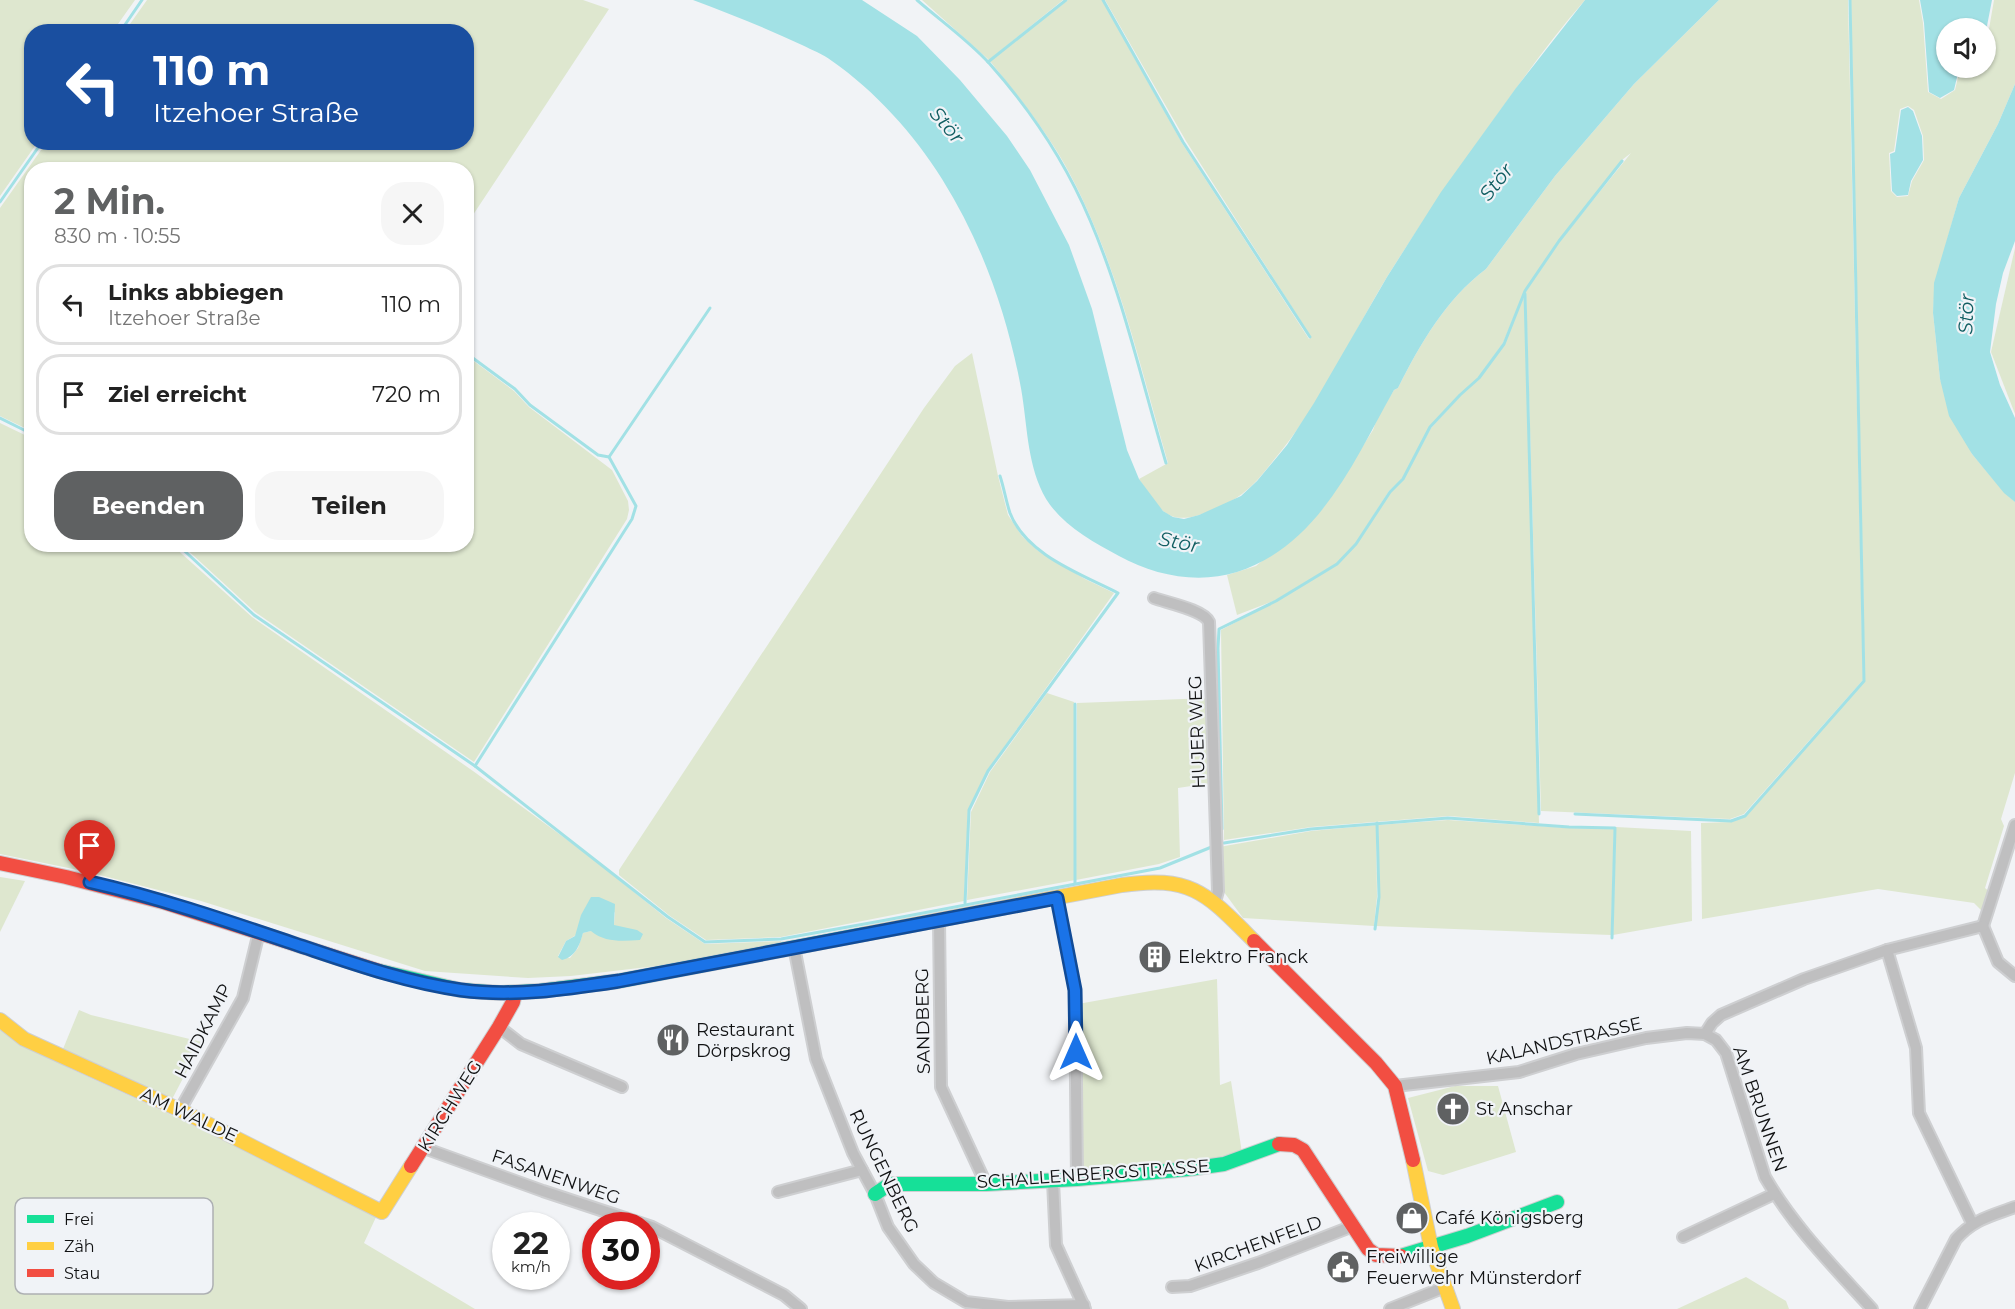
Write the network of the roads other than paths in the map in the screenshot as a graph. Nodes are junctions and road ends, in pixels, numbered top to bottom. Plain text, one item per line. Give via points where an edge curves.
1 (1155, 598) dead end
2 (2015, 825) edge
3 (0, 863) edge
4 (1057, 898) junction
5 (1215, 902) junction
6 (939, 920) junction
7 (1983, 926) junction
8 (259, 932) junction
9 (794, 947) junction
10 (1887, 950) junction
11 (2015, 976) edge
12 (515, 993) junction
13 (0, 1020) edge
14 (499, 1028) junction
15 (1705, 1034) junction
16 (1395, 1086) junction
17 (622, 1087) dead end
18 (180, 1110) junction
19 (424, 1148) junction
20 (862, 1170) junction
21 (1077, 1179) junction
22 (1053, 1181) junction
23 (986, 1184) junction
24 (778, 1192) dead end
25 (875, 1194) junction
26 (1774, 1194) junction
27 (1557, 1202) dead end
28 (2015, 1207) edge
29 (378, 1210) joint
30 (1972, 1223) junction
31 (1353, 1226) junction
32 (1683, 1237) dead end
33 (1431, 1247) junction
34 (1172, 1287) dead end
35 (1445, 1287) junction
36 (1084, 1307) edge
37 (801, 1309) edge
38 (1390, 1309) edge
39 (1453, 1309) edge
40 (1872, 1309) edge
41 (1920, 1309) edge

1 - 5 street, HUJER WEG via 1201,613 1209,622 1218,891
2 - 7 street
3 - 8 street via 129,891
4 - 5 street via 1146,881 1166,881 1185,884
4 - 6 street
4 - 21 street via 1076,1004
5 - 16 street
6 - 9 street
6 - 23 street, SANDBERG via 941,1088
7 - 10 street
7 - 11 street via 1998,962
8 - 12 street via 402,978 461,990
8 - 18 street, HAIDKAMP via 243,998
9 - 12 street via 619,981
9 - 20 street, RUNGENBERG via 816,1059
10 - 15 street via 1804,979 1721,1015
10 - 30 street via 1916,1048 1919,1113
12 - 14 street, KIRCHWEG
13 - 18 street, AM WALDE via 24,1039
14 - 17 street via 521,1044
14 - 19 street, KIRCHWEG
15 - 16 street, KALANDSTRASSE via 1646,1038 1519,1072
15 - 26 street, AM BRUNNEN via 1726,1053 1764,1177
16 - 33 street
18 - 29 street, AM WALDE
19 - 29 street, KIRCHWEG via 382,1212
19 - 37 street, FASANENWEG via 652,1227 774,1290
20 - 24 street
20 - 25 street, RUNGENBERG
21 - 22 street, SCHALLENBERGSTRASSE
21 - 31 street, SCHALLENBERGSTRASSE via 1224,1164 1282,1143 1294,1145 1303,1150
22 - 23 street, SCHALLENBERGSTRASSE
22 - 36 street via 1056,1245
23 - 25 street, SCHALLENBERGSTRASSE via 890,1184
25 - 36 street, RUNGENBERG via 888,1227 914,1264 934,1283 966,1302 1008,1307
26 - 32 street
26 - 40 street, AM BRUNNEN
27 - 33 street, SCHALLENBERGSTRASSE
28 - 30 street
30 - 41 street via 1956,1239
31 - 33 street, SCHALLENBERGSTRASSE via 1376,1255 1396,1257
31 - 34 street, KIRCHENFELD via 1191,1286
33 - 35 street
35 - 38 street
35 - 39 street

